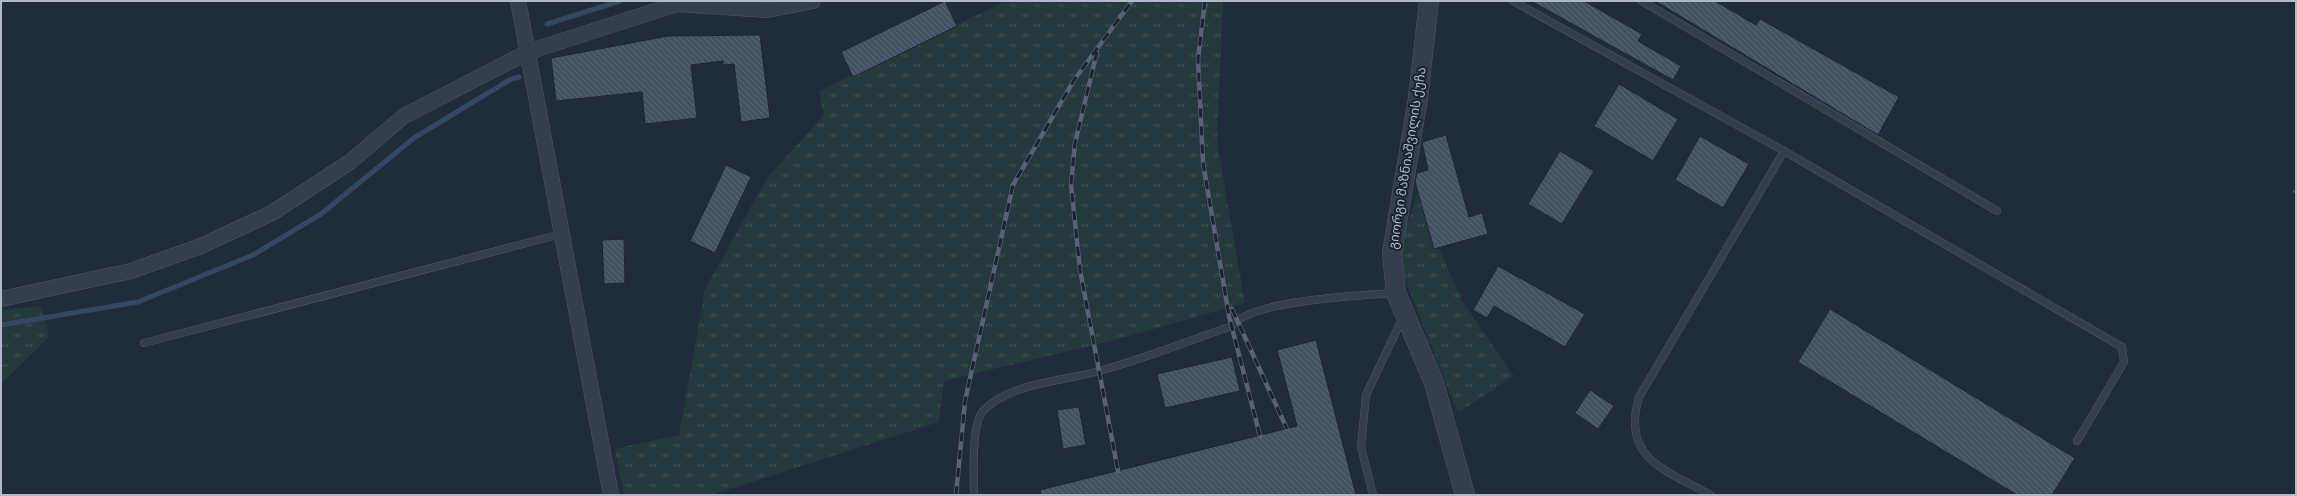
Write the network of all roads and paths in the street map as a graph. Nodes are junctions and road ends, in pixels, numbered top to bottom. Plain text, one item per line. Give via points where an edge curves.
1 (518, 1) edge
2 (812, 1) edge
3 (1429, 1) edge
4 (1513, 1) edge
5 (1642, 1) edge
6 (528, 52) junction
7 (1784, 151) junction
8 (1997, 210) dead end
9 (562, 234) junction
10 (1396, 293) junction
11 (1, 299) edge
12 (1405, 314) junction
13 (144, 343) dead end
14 (2077, 441) dead end
15 (612, 495) edge
16 (974, 495) edge
17 (1373, 495) edge
18 (1465, 495) edge
19 (1710, 495) edge

1 - 6 street
2 - 6 street via 767,10 677,4
3 - 10 street, გიორგი მაზნიაშვილის ქუჩა via 1418,98 1392,253
4 - 7 lane
5 - 8 lane
6 - 9 street
6 - 11 street via 404,116 350,162 272,213 200,246 131,271
7 - 14 lane via 2122,347 2124,362
7 - 19 lane via 1639,396 1633,416 1638,445 1650,461
9 - 13 lane
9 - 15 street
10 - 12 street, გიორგი მაზნიაშვილის ქუჩა
10 - 16 lane via 1321,298 1258,312 1237,319 1232,326 1099,372 1018,390 1001,398 982,412 974,438
12 - 17 lane via 1366,395 1361,447
12 - 18 street, გიორგი მაზნიაშვილის ქუჩა via 1434,383

